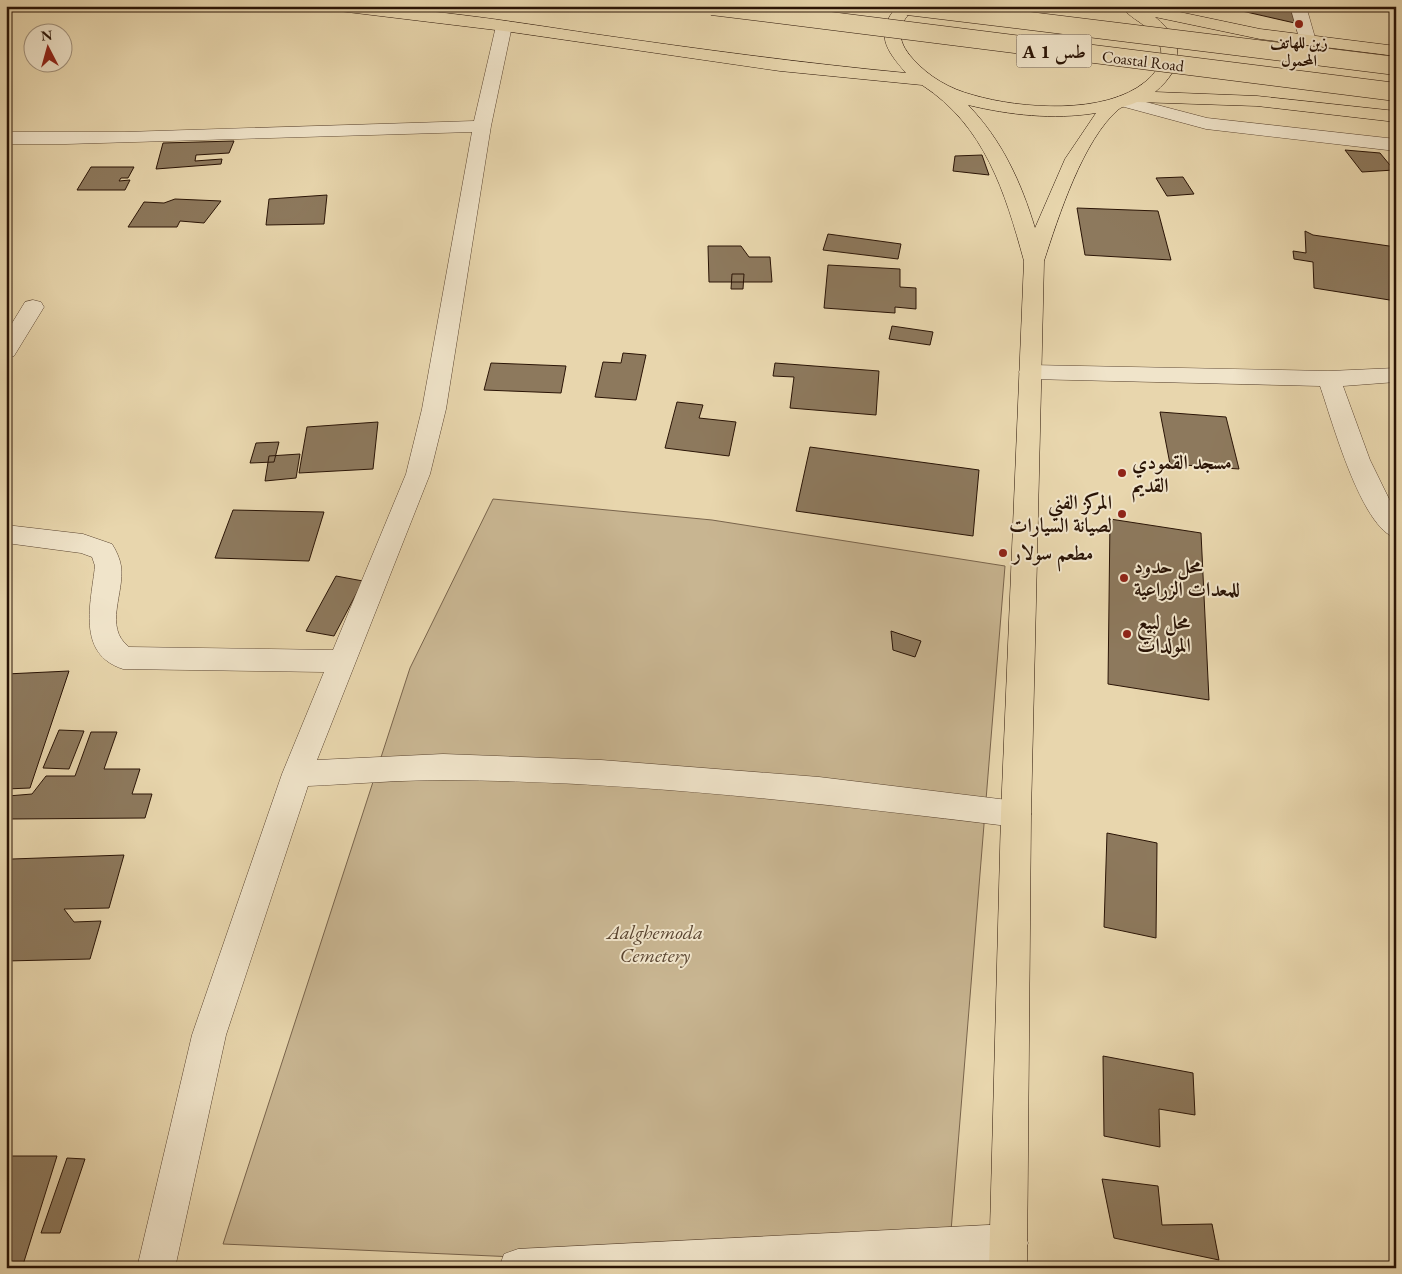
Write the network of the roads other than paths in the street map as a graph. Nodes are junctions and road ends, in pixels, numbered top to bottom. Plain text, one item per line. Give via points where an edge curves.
1 (339, 6) edge
2 (712, 6) edge
3 (908, 6) edge
4 (1129, 6) edge
5 (1298, 6) edge
6 (504, 26) junction
7 (1308, 41) junction
8 (1396, 51) edge
9 (1396, 66) edge
10 (925, 80) junction
11 (942, 89) junction
12 (1396, 92) edge
13 (1124, 101) junction
14 (1396, 117) edge
15 (482, 126) junction
16 (6, 138) edge
17 (1396, 145) edge
18 (1034, 261) junction
19 (33, 307) dead end
20 (6, 351) edge
21 (1030, 372) junction
22 (1396, 376) edge
23 (1329, 379) junction
24 (1396, 528) edge
25 (6, 534) edge
26 (342, 660) junction
27 (297, 774) junction
28 (1016, 814) junction
29 (1009, 1255) edge
30 (156, 1268) edge
31 (518, 1268) edge

1 - 6 highway
2 - 12 highway, Coastal Road / A 1 طس, bridge
3 - 9 highway, Coastal Road / A 1 طس, bridge
3 - 10 highway via 899,13 892,29 893,46 904,63
4 - 7 highway
4 - 13 highway via 1160,31 1170,53 1168,69 1156,84
5 - 7 street
6 - 10 highway via 780,66
6 - 15 street
7 - 8 highway
10 - 11 highway
11 - 13 highway via 972,100 1044,112 1081,110
11 - 18 highway via 982,132 998,158 1016,198
13 - 14 highway via 1257,101
13 - 17 street via 1206,123
13 - 18 highway via 1097,122 1073,158 1055,197
15 - 16 street via 124,138
15 - 26 street via 434,409 423,455
18 - 21 highway
19 - 20 street
21 - 23 street
21 - 28 highway
22 - 23 street
23 - 24 street via 1376,504 1391,526
25 - 26 street via 83,544 103,551 108,566 102,625 108,647 123,658
26 - 27 street
27 - 28 street via 443,767 601,772 819,790
27 - 30 street via 209,1036
28 - 29 highway
29 - 31 street

